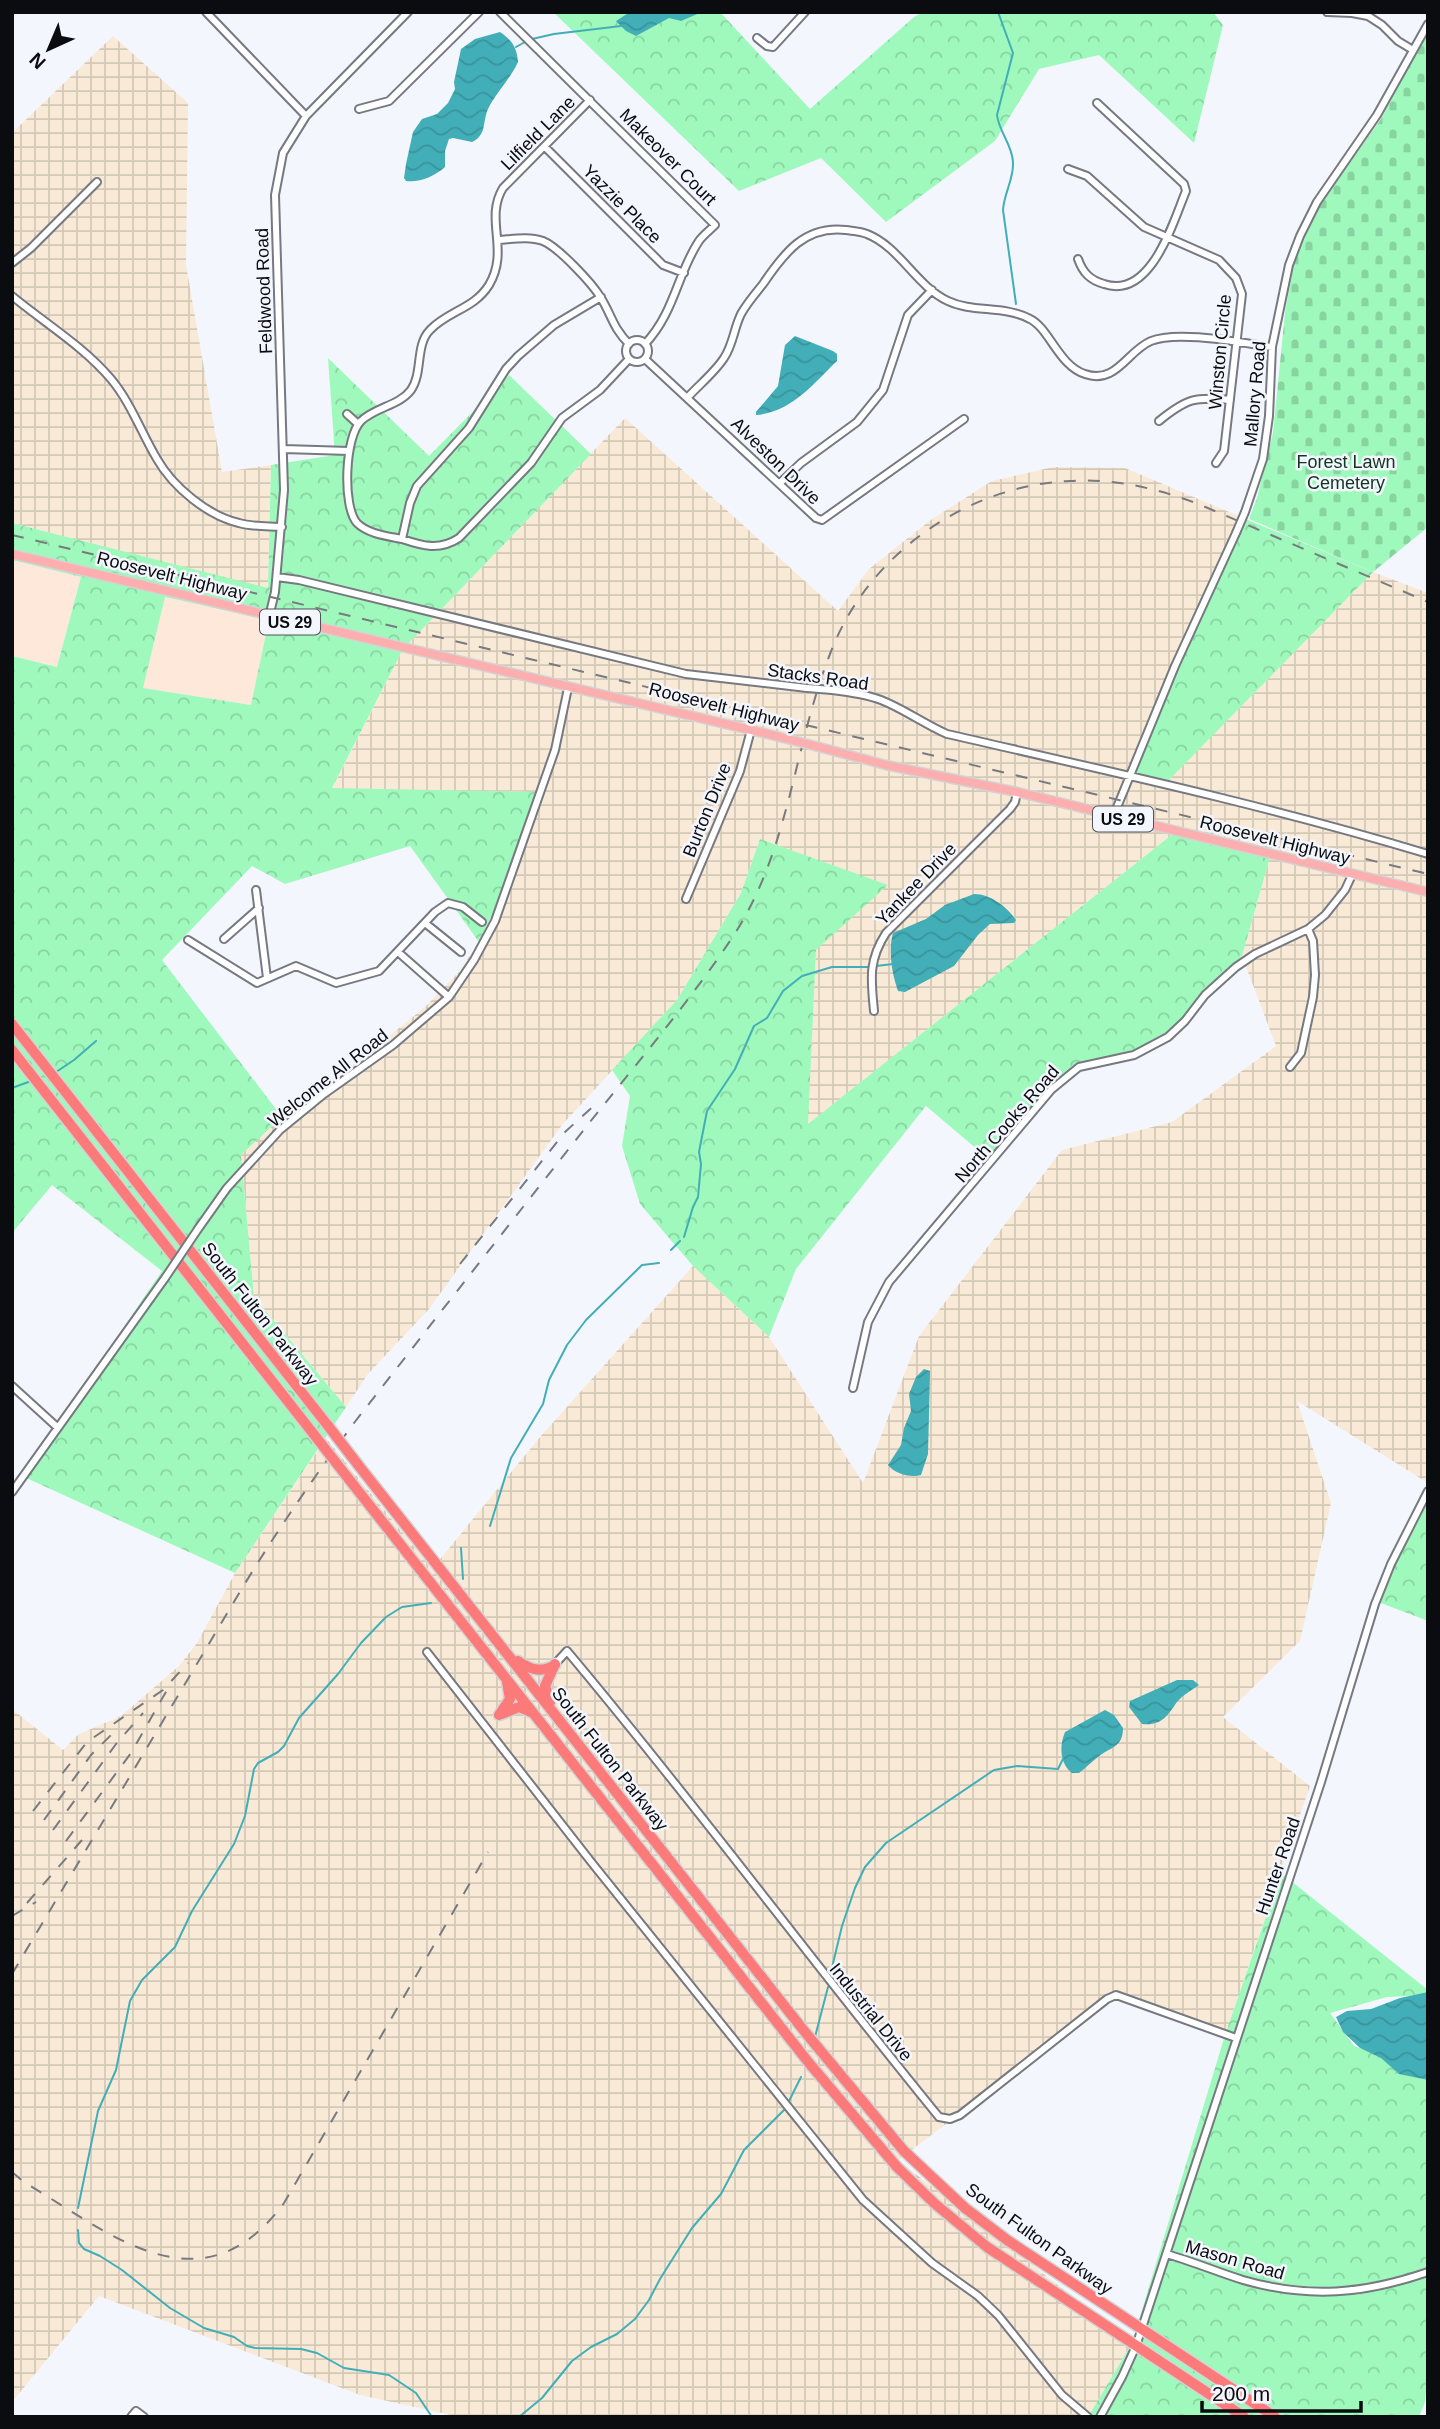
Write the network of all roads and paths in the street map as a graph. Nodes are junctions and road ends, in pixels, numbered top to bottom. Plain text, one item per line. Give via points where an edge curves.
1 (206, 12) edge
2 (408, 12) edge
3 (479, 12) edge
4 (500, 12) edge
5 (805, 12) edge
6 (1327, 12) edge
7 (1428, 24) edge
8 (757, 38) dead end
9 (1413, 50) junction
10 (590, 100) junction
11 (1097, 103) dead end
12 (359, 109) dead end
13 (306, 116) junction
14 (545, 147) junction
15 (1068, 169) dead end
16 (97, 181) dead end
17 (1167, 237) junction
18 (499, 240) junction
19 (1078, 259) dead end
20 (12, 263) edge
21 (684, 274) junction
22 (932, 290) junction
23 (12, 296) edge
24 (601, 297) junction
25 (1237, 343) junction
26 (629, 344) junction
27 (645, 344) junction
28 (1272, 347) junction
29 (629, 359) junction
30 (645, 359) junction
31 (688, 397) junction
32 (1230, 400) junction
33 (347, 414) dead end
34 (964, 419) dead end
35 (1159, 421) dead end
36 (358, 424) junction
37 (284, 449) junction
38 (349, 451) junction
39 (1216, 463) dead end
40 (780, 483) junction
41 (282, 527) junction
42 (402, 539) junction
43 (12, 554) edge
44 (277, 577) junction
45 (269, 617) junction
46 (568, 688) junction
47 (751, 730) junction
48 (1129, 776) junction
49 (1017, 792) junction
50 (1113, 817) junction
51 (1428, 854) edge
52 (1352, 875) junction
53 (256, 890) dead end
54 (1428, 892) edge
55 (686, 900) dead end
56 (258, 908) junction
57 (482, 922) dead end
58 (425, 923) junction
59 (1308, 929) junction
60 (224, 939) dead end
61 (188, 940) dead end
62 (398, 952) junction
63 (461, 952) dead end
64 (267, 978) junction
65 (449, 997) junction
66 (874, 1011) dead end
67 (12, 1024) edge
68 (12, 1050) edge
69 (1290, 1067) dead end
70 (12, 1385) edge
71 (853, 1388) dead end
72 (57, 1427) junction
73 (1428, 1491) edge
74 (12, 1492) edge
75 (504, 1650) junction
76 (427, 1651) dead end
77 (555, 1664) junction
78 (505, 1676) junction
79 (499, 1715) junction
80 (536, 1715) junction
81 (485, 1726) junction
82 (564, 1726) junction
83 (1236, 2038) junction
84 (1166, 2254) junction
85 (1428, 2272) edge
86 (1141, 2330) junction
87 (1136, 2346) junction
88 (131, 2417) edge
89 (144, 2417) edge
90 (1088, 2417) edge
91 (1100, 2417) edge
92 (1244, 2417) edge
93 (1275, 2417) edge

1 - 13 street
2 - 13 street, Feldwood Road
3 - 12 street via 389,101
4 - 10 street, Makeover Court
5 - 8 street via 773,47
6 - 9 street via 1368,16
7 - 9 street, Mallory Road
9 - 28 street, Mallory Road via 1303,229 1289,265
10 - 14 street, Lilfield Lane
10 - 21 street, Makeover Court via 715,225 699,240
11 - 17 street via 1184,184 1186,191
13 - 37 street, Feldwood Road via 283,153 275,195
14 - 18 street, Lilfield Lane via 498,195 494,215
14 - 21 street, Yazzie Place via 663,265
15 - 17 street, Winston Circle via 1087,176 1144,227
16 - 20 street
17 - 19 street via 1145,275 1125,285 1094,281 1082,271
17 - 25 street, Winston Circle via 1219,260 1237,278 1242,294
18 - 24 street via 542,240
18 - 36 street, Lilfield Lane via 499,258 486,289 473,304 427,333 412,389
21 - 27 street, Makeover Court via 665,317
22 - 25 street via 957,304 1013,311 1034,320 1075,370 1098,378 1110,374 1148,342 1161,338
22 - 31 street via 883,243 866,233 828,228 804,238 778,262 741,313 724,358
22 - 40 street via 908,315 883,390 857,422
23 - 41 street via 98,364 128,402 167,475 201,505 233,522
24 - 26 street via 613,326
24 - 42 street via 554,325 506,369 470,428 417,486
25 - 28 street
25 - 32 street, Winston Circle
26 - 27 street via 639,340
26 - 29 street
27 - 30 street
28 - 48 street, Mallory Road, bridge via 1263,459 1245,513
29 - 30 street
29 - 42 street via 600,390 562,418 531,463 459,538 432,547
30 - 31 street, Alveston Drive
31 - 40 street, Alveston Drive
32 - 35 street via 1187,400
32 - 39 street, Winston Circle via 1224,451
33 - 36 street
34 - 40 street, Alveston Drive via 826,520 816,518
36 - 38 street
37 - 38 street
37 - 41 street, Feldwood Road
38 - 42 street via 349,501 354,518 373,533
41 - 44 street, Feldwood Road
43 - 45 main road, Roosevelt Highway / US 29
44 - 45 street, Feldwood Road
44 - 48 street, Stacks Road, bridge via 686,674 855,692 947,734
45 - 46 main road, Roosevelt Highway / US 29
46 - 47 main road, Roosevelt Highway / US 29
46 - 65 street, Welcome All Road via 553,758 495,921
47 - 49 main road, Roosevelt Highway / US 29, bridge
47 - 55 street, Burton Drive via 740,771
48 - 50 street, Mallory Road
48 - 51 street, Stacks Road
49 - 50 main road, Roosevelt Highway / US 29
49 - 66 street, Yankee Drive via 1010,809 886,933 872,960
50 - 52 main road, Roosevelt Highway / US 29
52 - 54 main road, Roosevelt Highway / US 29
52 - 59 street, North Cooks Road via 1336,904
53 - 56 street
56 - 60 street
56 - 64 street
57 - 58 street via 463,907 448,903
58 - 62 street
58 - 63 street
59 - 69 street via 1313,941 1313,997 1301,1053
59 - 71 street, North Cooks Road via 1236,967 1158,1044 1135,1055 1079,1067 1060,1080 890,1282 868,1322
61 - 64 street via 257,983
62 - 64 street via 379,971 336,983 296,966
62 - 65 street
65 - 72 street, Welcome All Road, bridge via 280,1130 227,1188
67 - 75 highway, South Fulton Parkway, bridge
68 - 78 highway, South Fulton Parkway, bridge
70 - 72 street
72 - 74 street, Welcome All Road
73 - 83 street, Hunter Road via 1375,1604
75 - 77 highway via 531,1669 543,1671
75 - 82 highway, South Fulton Parkway
76 - 81 street
77 - 82 highway via 545,1690
77 - 83 street, Industrial Drive via 567,1651 939,2117 960,2115 1116,1995
78 - 79 highway via 510,1696
78 - 80 highway, South Fulton Parkway
79 - 80 highway via 519,1707
79 - 81 street
80 - 87 highway, South Fulton Parkway via 809,2063 897,2167 979,2240
81 - 90 street via 863,2200 998,2315 1062,2395
82 - 86 highway, South Fulton Parkway via 904,2151 1007,2240
83 - 84 street, Hunter Road
84 - 85 street, Mason Road via 1287,2290 1356,2291
84 - 86 street, Mason Road
86 - 87 street, Mason Road
86 - 93 highway, South Fulton Parkway
87 - 91 street, Mason Road
87 - 92 highway, South Fulton Parkway
88 - 89 street via 136,2411

